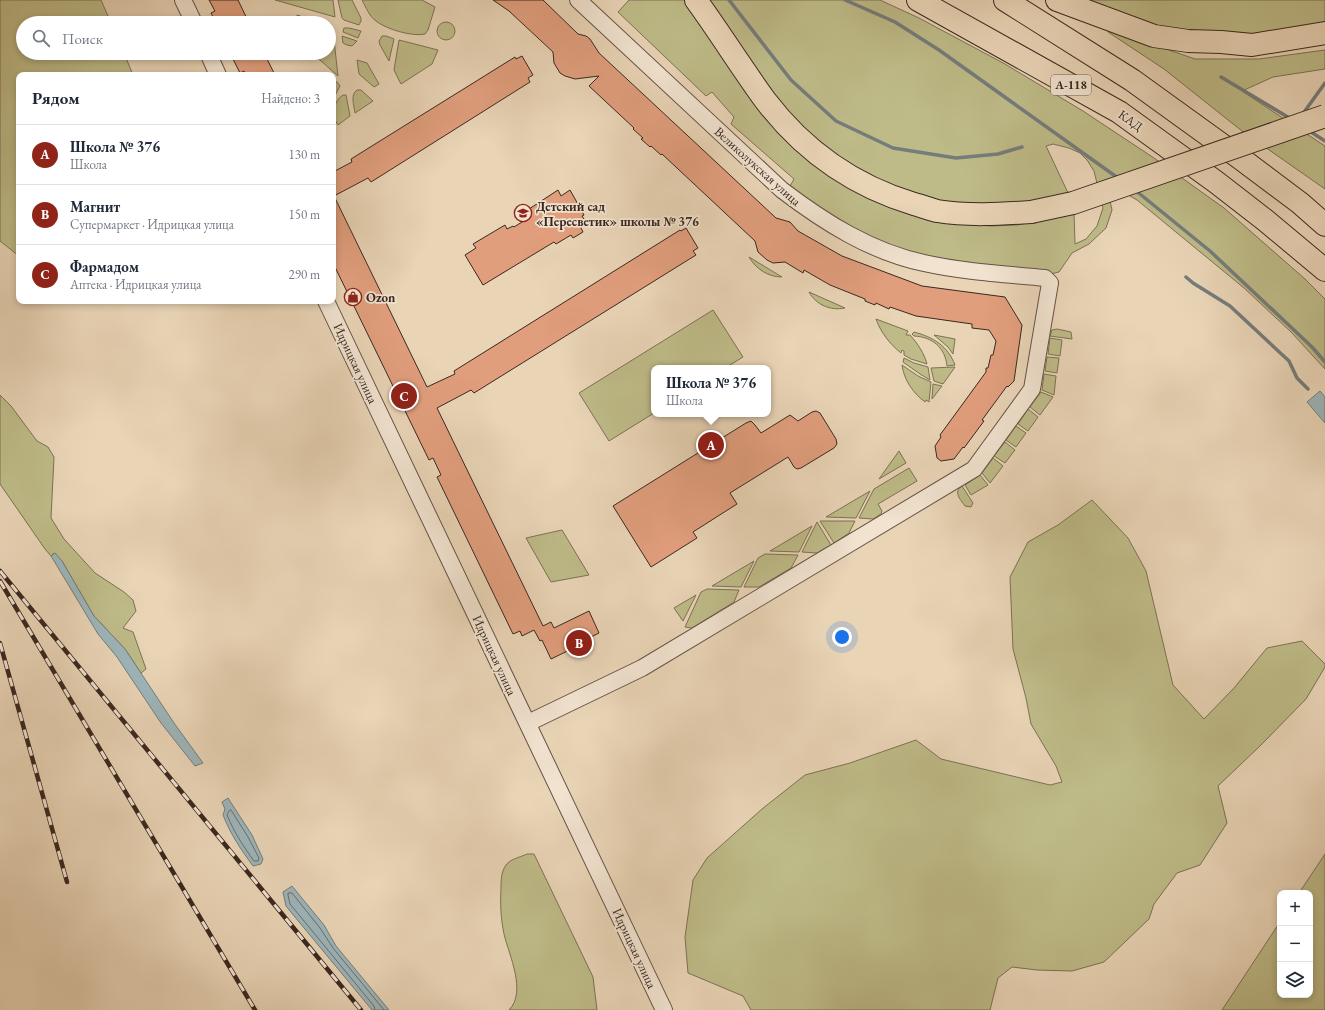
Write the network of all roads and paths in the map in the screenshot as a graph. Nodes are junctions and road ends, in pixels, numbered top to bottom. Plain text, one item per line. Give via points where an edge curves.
1 (182, 0) edge
2 (578, 0) edge
3 (696, 0) edge
4 (918, 0) edge
5 (1005, 0) edge
6 (1057, 0) edge
7 (190, 16) edge
8 (1325, 33) edge
9 (211, 60) edge
10 (217, 72) edge
11 (1325, 116) edge
12 (1325, 225) edge
13 (1325, 270) edge
14 (327, 304) edge
15 (528, 723) junction
16 (664, 1010) edge

1 - 7 street
2 - 15 street, Великолукская улица via 782,190 817,216 869,244 923,263 961,270 1045,278 1050,283 1032,389 974,469 642,668
3 - 11 highway, bridge via 766,101 797,136 841,172 870,188 937,211 998,215 1031,212 1073,203
4 - 13 highway, КАД / А-118 via 1120,112 1222,186
5 - 12 highway, А-118 via 1132,80 1300,203
6 - 8 highway via 1154,36 1188,41 1252,45
9 - 10 street
14 - 15 street, Идрицкая улица
15 - 16 street, Идрицкая улица

